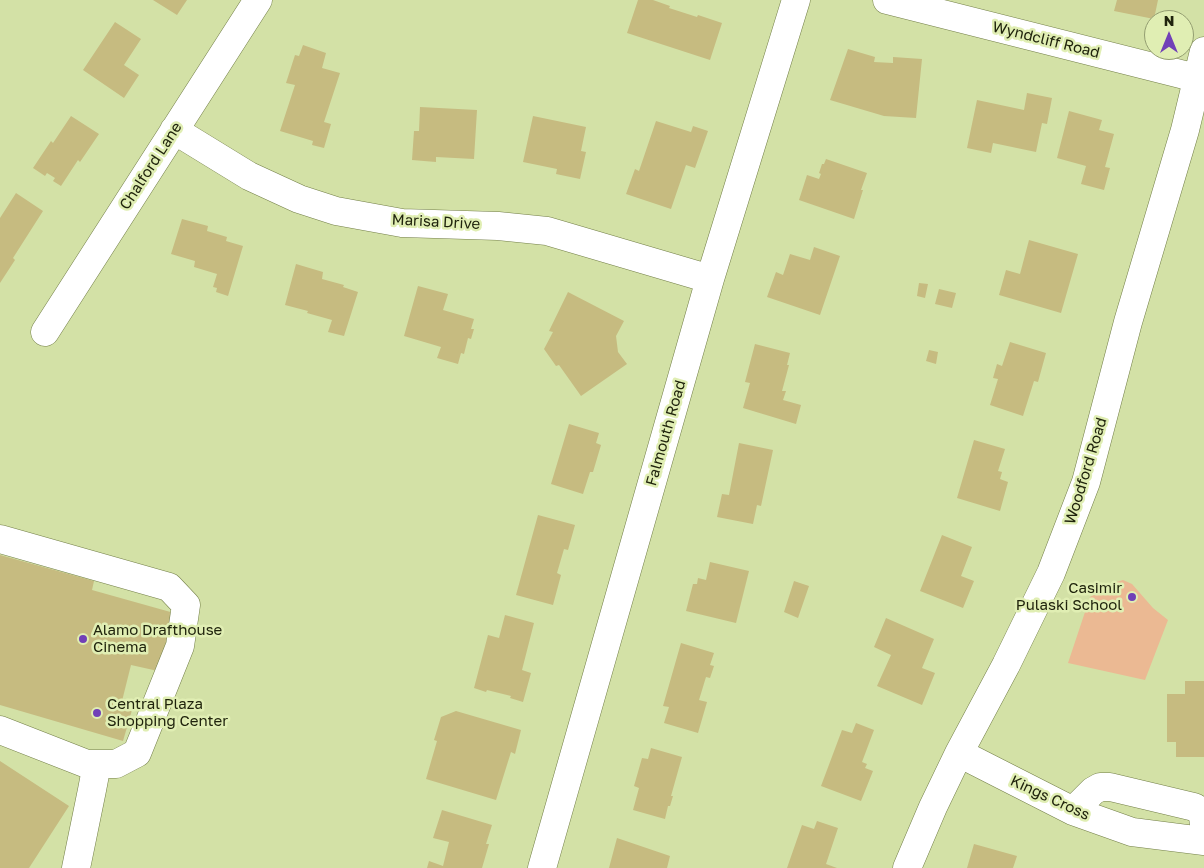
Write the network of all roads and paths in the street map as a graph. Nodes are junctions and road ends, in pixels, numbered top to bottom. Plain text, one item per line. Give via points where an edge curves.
1 (258, 0) edge
2 (796, 0) edge
3 (888, 0) edge
4 (1204, 51) edge
5 (1201, 79) edge
6 (174, 130) junction
7 (710, 279) junction
8 (44, 332) dead end
9 (0, 539) edge
10 (0, 730) edge
11 (959, 753) junction
12 (97, 764) junction
13 (1073, 811) junction
14 (1204, 826) edge
15 (1204, 841) edge
16 (76, 868) edge
17 (542, 868) edge
18 (907, 868) edge

1 - 6 street, Chalford Lane
2 - 7 street, Falmouth Road
3 - 5 street, Wyndcliff Road
4 - 5 street, Woodford Road
5 - 11 street, Woodford Road via 1128,322 1086,482 1051,573
6 - 7 street, Marisa Drive via 249,176 299,199 336,211 402,223 547,231
6 - 8 street, Chalford Lane
7 - 17 street, Falmouth Road
9 - 12 street via 169,587 186,605 180,646 137,753 116,764
10 - 12 street via 87,764
11 - 13 street, Kings Cross
11 - 18 street, Woodford Road
12 - 16 street
13 - 14 street via 1093,791 1110,787 1194,807 1203,815
13 - 15 street, Kings Cross via 1132,832

